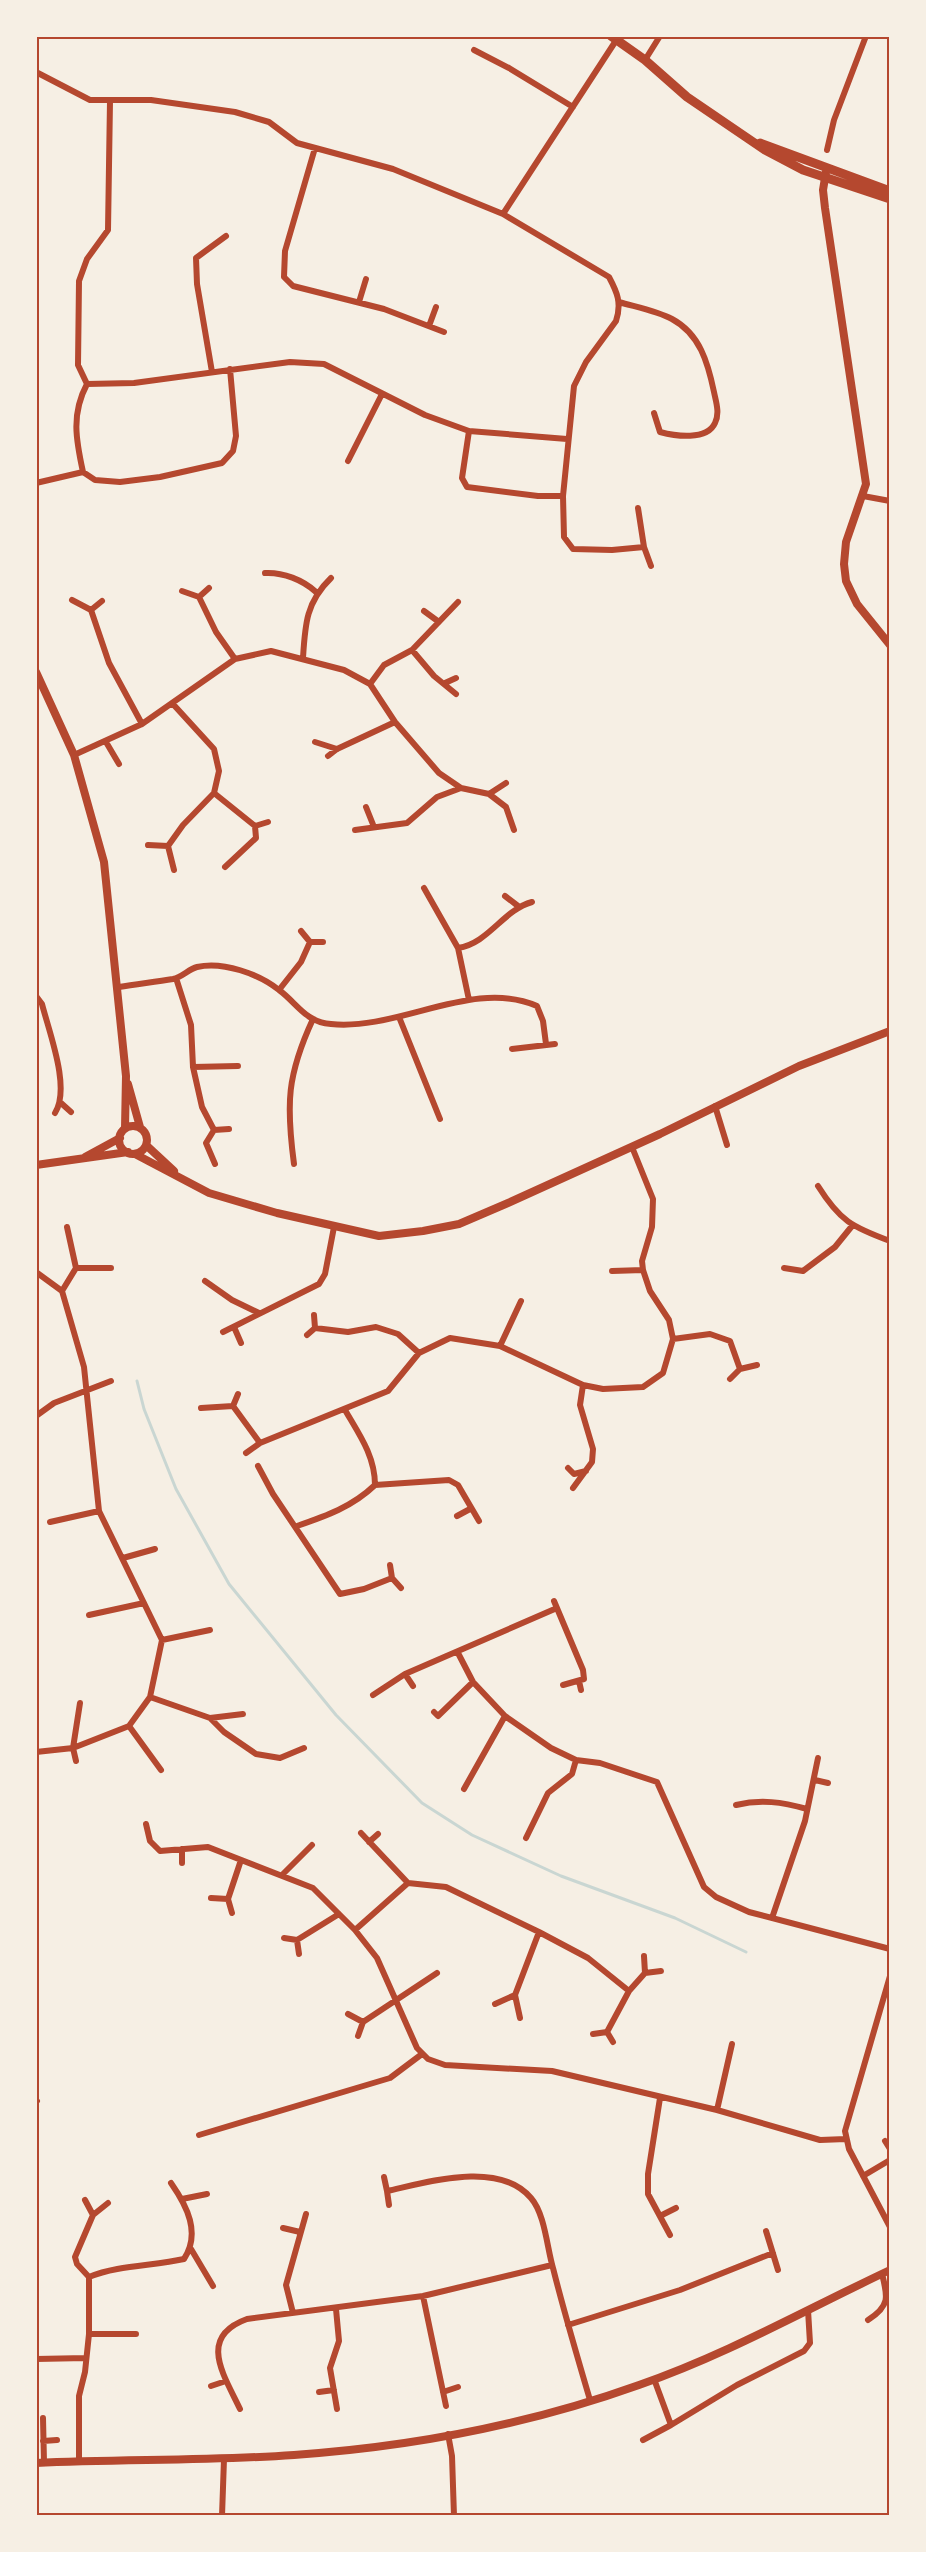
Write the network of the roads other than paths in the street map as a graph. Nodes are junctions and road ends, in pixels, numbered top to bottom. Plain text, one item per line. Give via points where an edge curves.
1 (660, 36) edge
2 (866, 36) edge
3 (614, 38) edge
4 (474, 50) dead end
5 (645, 60) junction
6 (36, 72) edge
7 (110, 101) junction
8 (573, 107) junction
9 (315, 148) junction
10 (826, 150) dead end
11 (826, 173) junction
12 (890, 191) edge
13 (890, 199) edge
14 (503, 214) junction
15 (226, 236) dead end
16 (366, 279) dead end
17 (359, 302) junction
18 (620, 302) junction
19 (436, 307) dead end
20 (429, 326) junction
21 (444, 332) dead end
22 (230, 369) junction
23 (212, 372) junction
24 (87, 384) junction
25 (382, 394) junction
26 (654, 413) dead end
27 (469, 431) junction
28 (567, 439) junction
29 (348, 461) dead end
30 (83, 472) junction
31 (36, 483) edge
32 (563, 496) junction
33 (863, 496) junction
34 (890, 501) edge
35 (638, 508) dead end
36 (644, 547) junction
37 (651, 566) dead end
38 (265, 573) dead end
39 (331, 578) dead end
40 (209, 588) dead end
41 (182, 591) dead end
42 (316, 592) junction
43 (199, 597) junction
44 (72, 600) dead end
45 (102, 601) dead end
46 (458, 602) dead end
47 (91, 610) junction
48 (424, 611) dead end
49 (439, 622) junction
50 (890, 645) edge
51 (412, 650) junction
52 (303, 658) junction
53 (235, 659) junction
54 (36, 672) edge
55 (456, 678) dead end
56 (445, 683) junction
57 (370, 684) junction
58 (456, 694) dead end
59 (172, 703) junction
60 (395, 722) junction
61 (142, 724) junction
62 (106, 742) junction
63 (315, 742) dead end
64 (337, 748) junction
65 (74, 755) junction
66 (328, 756) dead end
67 (119, 764) dead end
68 (506, 783) dead end
69 (461, 788) junction
70 (214, 793) junction
71 (489, 794) junction
72 (366, 807) dead end
73 (268, 822) dead end
74 (255, 826) junction
75 (374, 827) junction
76 (354, 830) dead end
77 (514, 830) dead end
78 (148, 845) dead end
79 (168, 846) junction
80 (225, 867) dead end
81 (174, 870) dead end
82 (424, 888) dead end
83 (505, 896) dead end
84 (532, 902) dead end
85 (518, 906) junction
86 (301, 931) dead end
87 (310, 942) junction
88 (323, 942) dead end
89 (458, 948) junction
90 (176, 978) junction
91 (119, 987) junction
92 (279, 990) junction
93 (36, 996) edge
94 (469, 1000) junction
95 (399, 1017) junction
96 (313, 1019) junction
97 (890, 1031) edge
98 (546, 1044) junction
99 (555, 1044) dead end
100 (512, 1049) dead end
101 (238, 1066) dead end
102 (194, 1067) junction
103 (126, 1076) junction
104 (61, 1103) junction
105 (715, 1106) junction
106 (71, 1112) dead end
107 (290, 1112) junction
108 (298, 1112) dead end
109 (55, 1113) dead end
110 (440, 1119) dead end
111 (140, 1127) junction
112 (125, 1128) junction
113 (214, 1130) junction
114 (229, 1130) dead end
115 (120, 1138) junction
116 (146, 1145) junction
117 (727, 1145) dead end
118 (632, 1147) junction
119 (131, 1153) junction
120 (85, 1157) junction
121 (215, 1164) dead end
122 (294, 1164) dead end
123 (36, 1165) edge
124 (180, 1176) junction
125 (818, 1186) dead end
126 (852, 1226) junction
127 (67, 1227) dead end
128 (334, 1227) junction
129 (890, 1241) edge
130 (76, 1268) junction
131 (784, 1268) dead end
132 (111, 1269) dead end
133 (643, 1270) junction
134 (36, 1272) edge
135 (612, 1272) dead end
136 (205, 1281) dead end
137 (62, 1291) junction
138 (521, 1301) dead end
139 (259, 1313) junction
140 (314, 1315) dead end
141 (234, 1327) junction
142 (315, 1328) junction
143 (223, 1332) dead end
144 (308, 1335) dead end
145 (673, 1339) junction
146 (241, 1343) dead end
147 (500, 1346) junction
148 (419, 1353) junction
149 (757, 1365) dead end
150 (740, 1369) junction
151 (730, 1379) dead end
152 (111, 1381) dead end
153 (583, 1385) junction
154 (85, 1390) junction
155 (238, 1394) dead end
156 (233, 1406) junction
157 (201, 1408) dead end
158 (345, 1410) junction
159 (36, 1416) edge
160 (260, 1443) junction
161 (246, 1453) dead end
162 (258, 1466) dead end
163 (568, 1468) dead end
164 (586, 1471) junction
165 (375, 1485) junction
166 (573, 1488) dead end
167 (470, 1509) junction
168 (99, 1511) junction
169 (457, 1516) dead end
170 (479, 1521) dead end
171 (50, 1522) dead end
172 (297, 1526) junction
173 (155, 1550) dead end
174 (123, 1558) junction
175 (390, 1564) dead end
176 (392, 1578) junction
177 (401, 1588) dead end
178 (144, 1603) junction
179 (89, 1615) dead end
180 (210, 1630) dead end
181 (162, 1640) junction
182 (458, 1653) junction
183 (405, 1674) junction
184 (579, 1681) junction
185 (473, 1682) junction
186 (562, 1685) dead end
187 (413, 1686) dead end
188 (581, 1690) dead end
189 (373, 1695) dead end
190 (150, 1697) junction
191 (80, 1703) dead end
192 (434, 1712) dead end
193 (243, 1714) dead end
194 (505, 1716) junction
195 (210, 1718) junction
196 (129, 1726) junction
197 (73, 1748) junction
198 (304, 1748) dead end
199 (36, 1752) edge
200 (818, 1758) dead end
201 (576, 1760) junction
202 (76, 1761) dead end
203 (161, 1770) dead end
204 (461, 1780) dead end
205 (815, 1780) junction
206 (828, 1783) dead end
207 (736, 1805) dead end
208 (807, 1809) junction
209 (146, 1824) dead end
210 (361, 1833) dead end
211 (378, 1834) dead end
212 (526, 1838) dead end
213 (369, 1842) junction
214 (312, 1845) dead end
215 (182, 1849) junction
216 (241, 1860) junction
217 (182, 1863) dead end
218 (283, 1874) junction
219 (408, 1882) junction
220 (211, 1898) dead end
221 (228, 1899) junction
222 (232, 1913) dead end
223 (339, 1914) junction
224 (772, 1918) junction
225 (355, 1930) junction
226 (539, 1932) junction
227 (284, 1938) dead end
228 (297, 1940) junction
229 (890, 1949) edge
230 (299, 1954) dead end
231 (644, 1956) dead end
232 (661, 1971) dead end
233 (437, 1973) dead end
234 (645, 1973) junction
235 (890, 1976) edge
236 (629, 1991) junction
237 (515, 1995) junction
238 (397, 2000) junction
239 (495, 2004) dead end
240 (348, 2014) dead end
241 (520, 2018) dead end
242 (363, 2022) junction
243 (607, 2032) junction
244 (593, 2034) dead end
245 (357, 2036) dead end
246 (613, 2042) dead end
247 (732, 2044) dead end
248 (422, 2054) junction
249 (660, 2098) junction
250 (717, 2110) junction
251 (199, 2135) dead end
252 (846, 2139) junction
253 (885, 2141) dead end
254 (890, 2149) edge
255 (890, 2160) edge
256 (863, 2176) junction
257 (384, 2177) dead end
258 (171, 2183) dead end
259 (387, 2191) junction
260 (207, 2194) dead end
261 (182, 2199) junction
262 (85, 2200) dead end
263 (108, 2203) dead end
264 (388, 2205) dead end
265 (676, 2208) dead end
266 (306, 2214) dead end
267 (93, 2215) junction
268 (660, 2216) junction
269 (890, 2227) edge
270 (283, 2228) dead end
271 (766, 2231) dead end
272 (300, 2232) junction
273 (670, 2235) dead end
274 (191, 2249) junction
275 (773, 2253) junction
276 (552, 2265) junction
277 (778, 2270) dead end
278 (886, 2272) edge
279 (89, 2277) junction
280 (213, 2286) dead end
281 (423, 2296) junction
282 (336, 2309) junction
283 (808, 2310) junction
284 (293, 2313) junction
285 (868, 2320) dead end
286 (568, 2325) junction
287 (89, 2334) junction
288 (136, 2334) dead end
289 (86, 2358) junction
290 (36, 2359) edge
291 (654, 2379) junction
292 (226, 2381) junction
293 (211, 2386) dead end
294 (458, 2387) dead end
295 (334, 2390) junction
296 (318, 2392) dead end
297 (443, 2392) junction
298 (590, 2400) junction
299 (446, 2406) dead end
300 (240, 2409) dead end
301 (337, 2409) dead end
302 (43, 2418) dead end
303 (671, 2425) junction
304 (447, 2434) junction
305 (57, 2440) dead end
306 (643, 2440) dead end
307 (44, 2441) junction
308 (224, 2459) junction
309 (79, 2462) junction
310 (40, 2463) edge
311 (222, 2516) edge
312 (454, 2516) edge

1 - 5 street
2 - 10 street
3 - 5 main road
3 - 8 street
4 - 8 street
5 - 11 main road via 687,97 755,143 803,170
6 - 7 street via 79,96
7 - 9 street via 152,100 235,112 269,122 297,143
7 - 24 street via 108,230 87,259 79,281 78,365
8 - 14 street
9 - 14 street via 393,169
9 - 17 street via 285,250 284,277 292,286
11 - 12 main road
11 - 13 main road
11 - 33 main road via 825,208 863,458
14 - 18 street via 609,277
15 - 23 street via 196,258
16 - 17 street
17 - 20 street
18 - 26 street via 673,319 694,338 708,360 718,411 715,424 690,436 660,432
18 - 28 street via 616,321 574,386
19 - 20 street
20 - 21 street
22 - 23 street
22 - 25 street via 290,362 324,364
22 - 30 street via 236,436 233,451 222,463 120,482 95,480
23 - 24 street
24 - 30 street via 77,403
25 - 27 street
25 - 29 street
27 - 28 street
27 - 32 street via 462,478 467,488
28 - 32 street
30 - 31 street
32 - 36 street via 564,537 573,549
33 - 34 street
33 - 50 main road via 846,542 846,581 861,610
35 - 36 street
36 - 37 street
38 - 42 street via 306,582
39 - 42 street
40 - 43 street
41 - 43 street
42 - 52 street via 304,625
43 - 53 street via 216,633
44 - 47 street
45 - 47 street
46 - 49 street
47 - 61 street via 109,663
48 - 49 street
49 - 51 street
51 - 56 street
51 - 57 street via 384,665
52 - 53 street via 271,651
52 - 57 street via 344,670
53 - 59 street
54 - 65 street
55 - 56 street
56 - 58 street
57 - 60 street
59 - 61 street
59 - 70 street via 214,749 219,771
60 - 64 street
60 - 69 street via 439,773
61 - 62 street
62 - 65 street
62 - 67 street
63 - 64 street
64 - 66 street
65 - 91 street via 104,862
68 - 71 street
69 - 71 street
69 - 75 street via 437,797 407,823
70 - 74 street
70 - 79 street
71 - 77 street via 506,807
72 - 75 street
73 - 74 street
74 - 80 street via 256,838
75 - 76 street
78 - 79 street
79 - 81 street
82 - 89 street
83 - 85 street
84 - 85 street
85 - 89 street via 496,928 469,946
86 - 87 street
87 - 88 street
87 - 92 street via 301,962
89 - 94 street
90 - 91 street
90 - 92 street via 196,967 219,966 245,973
90 - 102 street via 191,1025
91 - 103 street
92 - 96 street via 298,1011
93 - 104 street via 42,1004 60,1078
94 - 95 street
94 - 98 street via 518,998 537,1006
95 - 96 street via 357,1024 330,1024
95 - 110 street
96 - 107 street via 290,1082
97 - 105 street via 799,1066
98 - 99 street
98 - 100 street
101 - 102 street
102 - 113 street via 202,1107
103 - 111 street
103 - 112 street
104 - 106 street
104 - 109 street
105 - 117 street
105 - 118 street
107 - 108 street
107 - 122 street
111 - 112 street
111 - 116 street via 147,1137
112 - 115 street
113 - 114 street
113 - 121 street via 206,1143
115 - 119 street via 121,1146
115 - 120 street
116 - 119 street
116 - 124 street
118 - 128 street via 459,1224 379,1236
118 - 133 street via 653,1199
119 - 120 street
119 - 124 street
120 - 123 street
124 - 128 street via 209,1193
125 - 126 street via 831,1207
126 - 129 street
126 - 131 street via 835,1247 802,1271
127 - 130 street
128 - 139 street via 326,1274 319,1284
130 - 132 street
130 - 137 street
133 - 135 street
133 - 145 street via 650,1291 669,1320
134 - 137 street
136 - 139 street
137 - 154 street via 84,1367
138 - 147 street
139 - 141 street
140 - 142 street
141 - 143 street
141 - 146 street
142 - 144 street
142 - 148 street via 348,1332 376,1327 398,1334
145 - 150 street via 710,1334 730,1341
145 - 153 street via 663,1373 643,1387 603,1389
147 - 148 street via 450,1338
147 - 153 street
148 - 158 street via 388,1391
149 - 150 street
150 - 151 street
152 - 154 street
153 - 164 street via 580,1405 593,1449
154 - 159 street via 54,1403
154 - 168 street
155 - 156 street
156 - 157 street
156 - 160 street
158 - 160 street
158 - 165 street via 369,1452
160 - 161 street
162 - 172 street
163 - 164 street via 574,1474
164 - 166 street
165 - 167 street via 449,1480 458,1485
165 - 172 street via 359,1500
167 - 169 street
167 - 170 street
168 - 171 street
168 - 174 street
172 - 176 street via 340,1594
173 - 174 street
174 - 178 street
175 - 176 street
176 - 177 street
178 - 179 street
178 - 181 street
180 - 181 street
181 - 190 street
182 - 183 street
182 - 184 street via 556,1605 583,1670 584,1679
182 - 185 street
183 - 187 street
183 - 189 street
184 - 186 street
184 - 188 street
185 - 192 street via 438,1716
185 - 194 street
190 - 195 street
190 - 196 street
191 - 197 street
193 - 195 street
194 - 201 street
194 - 204 street via 466,1786
195 - 198 street via 256,1754 280,1758
196 - 197 street
196 - 203 street
197 - 199 street
197 - 202 street
200 - 205 street
201 - 212 street via 572,1774 549,1793
201 - 224 street via 600,1763 657,1782 704,1887 716,1897
205 - 206 street
205 - 208 street
207 - 208 street via 755,1800
208 - 224 street
209 - 215 street via 150,1841 160,1851
210 - 213 street
211 - 213 street
213 - 219 street
214 - 218 street
215 - 216 street via 208,1847
215 - 217 street
216 - 218 street
216 - 221 street
218 - 223 street via 313,1888
219 - 225 street
219 - 226 street via 446,1887
220 - 221 street
221 - 222 street
223 - 225 street
223 - 228 street
224 - 229 street
225 - 238 street via 377,1958
226 - 236 street via 588,1958
226 - 237 street
227 - 228 street
228 - 230 street
231 - 234 street
232 - 234 street
233 - 238 street
234 - 236 street
235 - 252 street via 850,2110
236 - 243 street
237 - 239 street
237 - 241 street
238 - 242 street
238 - 248 street
240 - 242 street
242 - 245 street
243 - 244 street
243 - 246 street
247 - 250 street
248 - 249 street via 445,2066 552,2071
248 - 251 street via 390,2078
249 - 250 street
249 - 268 street via 648,2194
250 - 252 street via 820,2140
252 - 256 street
253 - 254 street
255 - 256 street
256 - 269 street
257 - 259 street
258 - 261 street
259 - 264 street
259 - 276 street via 480,2175 507,2182 532,2198 546,2232
260 - 261 street
261 - 274 street via 193,2233
262 - 267 street
263 - 267 street
265 - 268 street
266 - 272 street
267 - 279 street via 75,2257
268 - 273 street
270 - 272 street
271 - 275 street
272 - 284 street via 286,2285
274 - 279 street via 184,2259
274 - 280 street
275 - 277 street
275 - 286 street via 680,2290
276 - 281 street
276 - 286 street
278 - 283 street
278 - 285 street via 887,2296 882,2312
279 - 287 street
281 - 282 street
281 - 297 street
282 - 284 street
282 - 295 street via 339,2341 330,2368
283 - 291 street via 705,2360
283 - 303 street via 810,2343 804,2351
284 - 292 street via 232,2325 220,2338 216,2356
286 - 298 street
287 - 288 street
287 - 289 street
289 - 290 street
289 - 309 street via 79,2396
291 - 298 street
291 - 303 street
292 - 293 street
292 - 300 street
294 - 297 street
295 - 296 street
295 - 301 street
297 - 299 street
298 - 304 street via 532,2417
302 - 307 street
303 - 306 street
304 - 308 street via 331,2452
304 - 312 street via 452,2456
305 - 307 street
307 - 310 street
308 - 309 street
308 - 311 street
309 - 310 street

